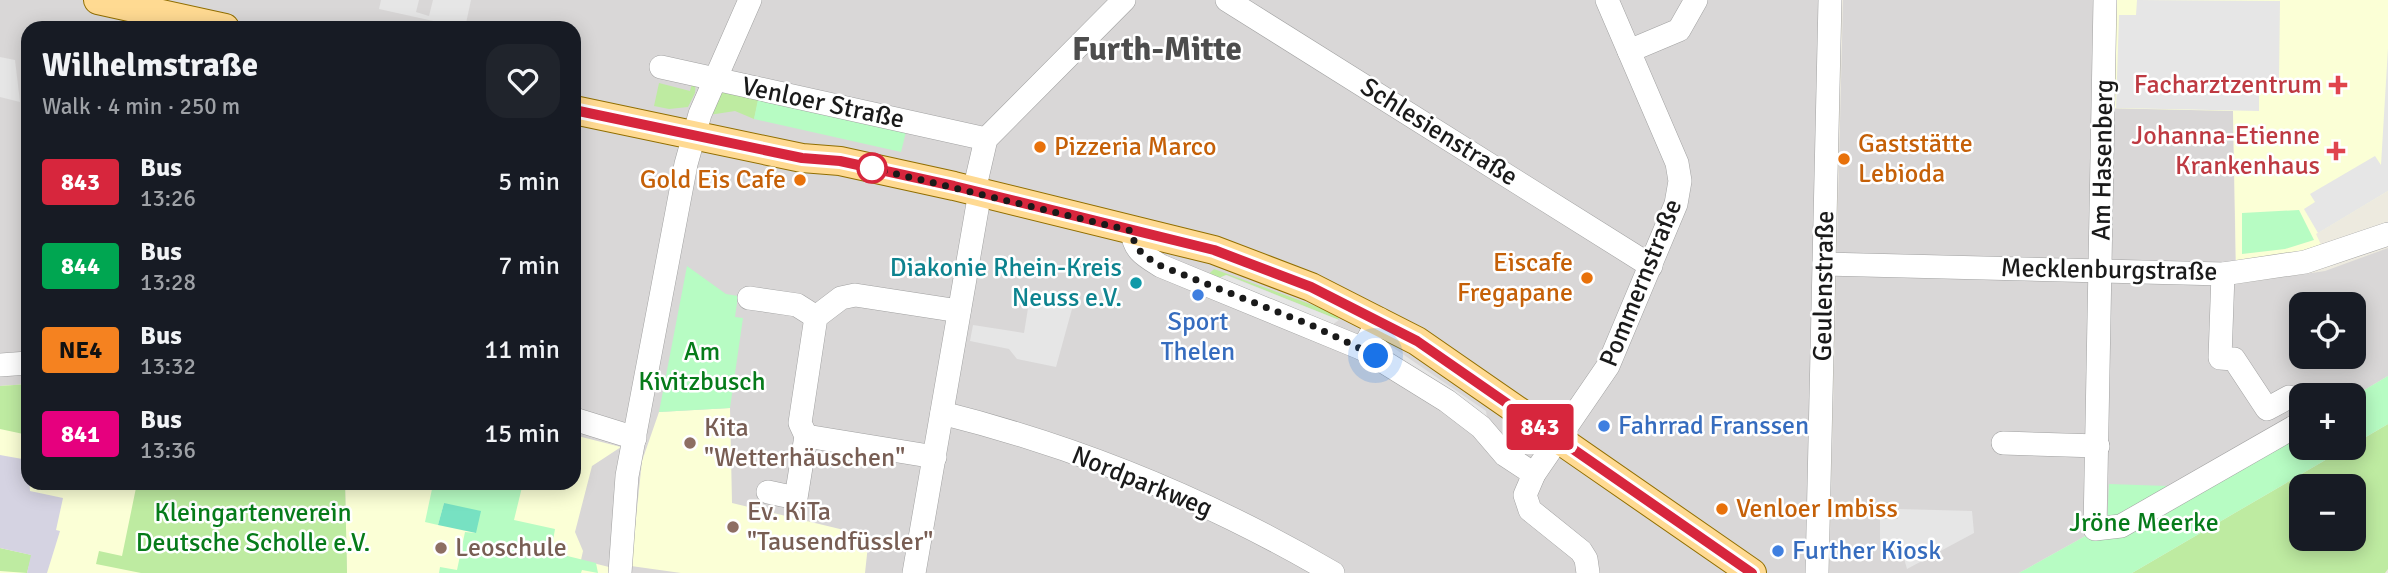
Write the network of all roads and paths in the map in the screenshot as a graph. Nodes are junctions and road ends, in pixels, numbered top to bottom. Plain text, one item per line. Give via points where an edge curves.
1 (97, 0) edge
2 (750, 0) edge
3 (1124, 0) edge
4 (1227, 0) edge
5 (1607, 0) edge
6 (1696, 0) edge
7 (1830, 0) edge
8 (2105, 0) edge
9 (193, 21) edge
10 (1629, 51) junction
11 (661, 67) dead end
12 (714, 80) junction
13 (581, 111) edge
14 (693, 135) junction
15 (986, 139) junction
16 (977, 191) junction
17 (1132, 231) junction
18 (2388, 234) edge
19 (1824, 264) junction
20 (1651, 267) junction
21 (2102, 270) junction
22 (2223, 274) junction
23 (749, 298) dead end
24 (959, 311) junction
25 (816, 317) junction
26 (1379, 319) junction
27 (1363, 349) junction
28 (21, 364) edge
29 (0, 365) edge
30 (2289, 397) dead end
31 (942, 413) junction
32 (581, 421) edge
33 (2289, 430) edge
34 (806, 436) junction
35 (635, 438) junction
36 (1558, 440) junction
37 (2003, 443) dead end
38 (2098, 446) junction
39 (935, 457) junction
40 (1534, 474) junction
41 (768, 492) dead end
42 (620, 573) edge
43 (914, 573) edge
44 (1333, 573) edge
45 (1588, 573) edge
46 (1752, 573) edge
47 (1817, 573) edge

1 - 9 main road
2 - 12 street
3 - 15 street
4 - 20 street, Schlesienstraße
5 - 10 street, Pommernstraße
6 - 10 street via 1679,30
7 - 19 street, Geulenstraße
8 - 21 street, Am Hasenberg
10 - 20 street, Pommernstraße via 1679,172 1676,204
11 - 12 street, Venloer Straße
12 - 14 street
12 - 15 street, Venloer Straße
13 - 14 main road, Venloer Straße
14 - 16 main road, Venloer Straße
14 - 35 street
15 - 16 street
16 - 17 main road, Venloer Straße
16 - 24 street
17 - 26 main road, Venloer Straße via 1236,258
17 - 27 street via 1133,244 1142,255 1161,266
18 - 22 street, Mecklenburgstraße via 2305,262
19 - 21 street, Mecklenburgstraße
19 - 47 street, Geulenstraße
20 - 36 street, Pommernstraße via 1608,366
21 - 22 street, Mecklenburgstraße
21 - 38 street, Am Hasenberg
22 - 30 street via 2220,358 2234,359 2267,410
23 - 25 street via 797,305
24 - 25 street via 855,295 841,298
24 - 31 street
25 - 34 street via 800,423
26 - 27 street
26 - 36 main road, Venloer Straße
27 - 40 street via 1482,427 1505,455
28 - 29 street
31 - 39 street
31 - 44 street, Nordparkweg via 1000,427 1208,507
32 - 35 street
33 - 38 street, Am Hasenberg via 2121,526 2095,529
34 - 39 street
34 - 41 street via 796,498
35 - 42 street
36 - 40 street
36 - 46 main road, Venloer Straße
37 - 38 street
39 - 43 street
40 - 45 street via 1527,486 1526,505 1581,551

